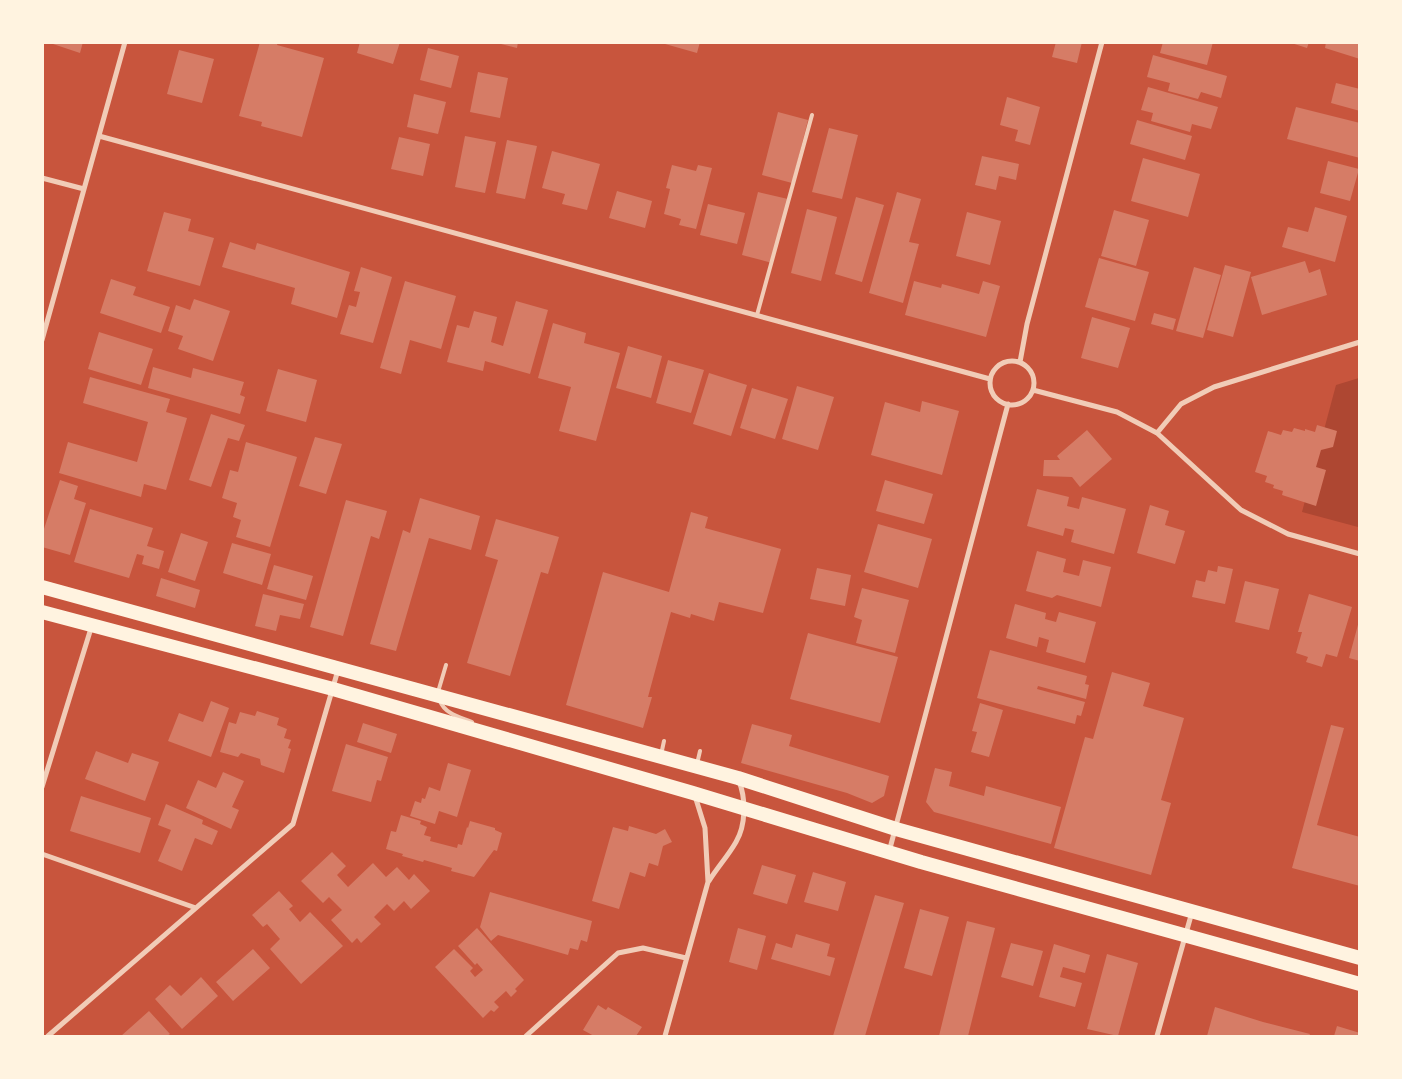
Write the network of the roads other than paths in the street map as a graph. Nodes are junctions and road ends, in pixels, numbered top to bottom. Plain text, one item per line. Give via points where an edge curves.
1 (125, 42) edge
2 (1102, 42) edge
3 (812, 115) dead end
4 (99, 136) junction
5 (42, 178) edge
6 (84, 189) junction
7 (757, 315) junction
8 (42, 340) edge
9 (1360, 342) edge
10 (1020, 362) junction
11 (990, 379) junction
12 (1034, 390) junction
13 (1008, 404) junction
14 (1158, 432) junction
15 (1360, 554) edge
16 (42, 587) edge
17 (42, 612) edge
18 (92, 624) junction
19 (446, 665) dead end
20 (339, 669) junction
21 (333, 688) junction
22 (438, 695) junction
23 (664, 741) dead end
24 (532, 747) junction
25 (700, 751) dead end
26 (661, 757) junction
27 (696, 767) junction
28 (738, 778) junction
29 (42, 787) edge
30 (694, 793) junction
31 (745, 810) junction
32 (896, 829) junction
33 (889, 852) junction
34 (42, 854) edge
35 (708, 882) junction
36 (196, 908) junction
37 (1192, 911) junction
38 (1185, 937) junction
39 (686, 958) junction
40 (1360, 958) edge
41 (1360, 984) edge
42 (48, 1036) edge
43 (526, 1036) edge
44 (665, 1036) edge
45 (1157, 1036) edge

1 - 4 street
2 - 10 street via 1026,324
3 - 7 lane
4 - 6 street
4 - 7 street
5 - 6 street
6 - 8 street
7 - 11 street
9 - 14 street via 1214,387 1182,404
10 - 11 street via 1004,362
10 - 12 street via 1032,374
11 - 13 street via 992,393
12 - 13 street via 1024,402
12 - 14 street via 1117,412
13 - 32 street
14 - 15 street via 1241,510 1288,534
16 - 20 highway
17 - 18 highway
18 - 21 highway
18 - 29 street
19 - 22 lane
20 - 21 street
20 - 22 highway
21 - 24 highway
21 - 36 street via 293,824
22 - 24 lane via 449,713
22 - 26 highway
23 - 26 lane
24 - 30 highway
25 - 27 lane
26 - 27 highway
27 - 28 highway
28 - 31 street
28 - 32 highway
30 - 31 highway
30 - 35 street via 705,828
31 - 33 highway
31 - 35 street via 737,841
32 - 33 street
32 - 37 highway
33 - 38 highway
34 - 36 street
35 - 39 street
36 - 42 street
37 - 38 street
37 - 40 highway
38 - 41 highway
38 - 45 street
39 - 43 street via 643,948 618,953
39 - 44 street

